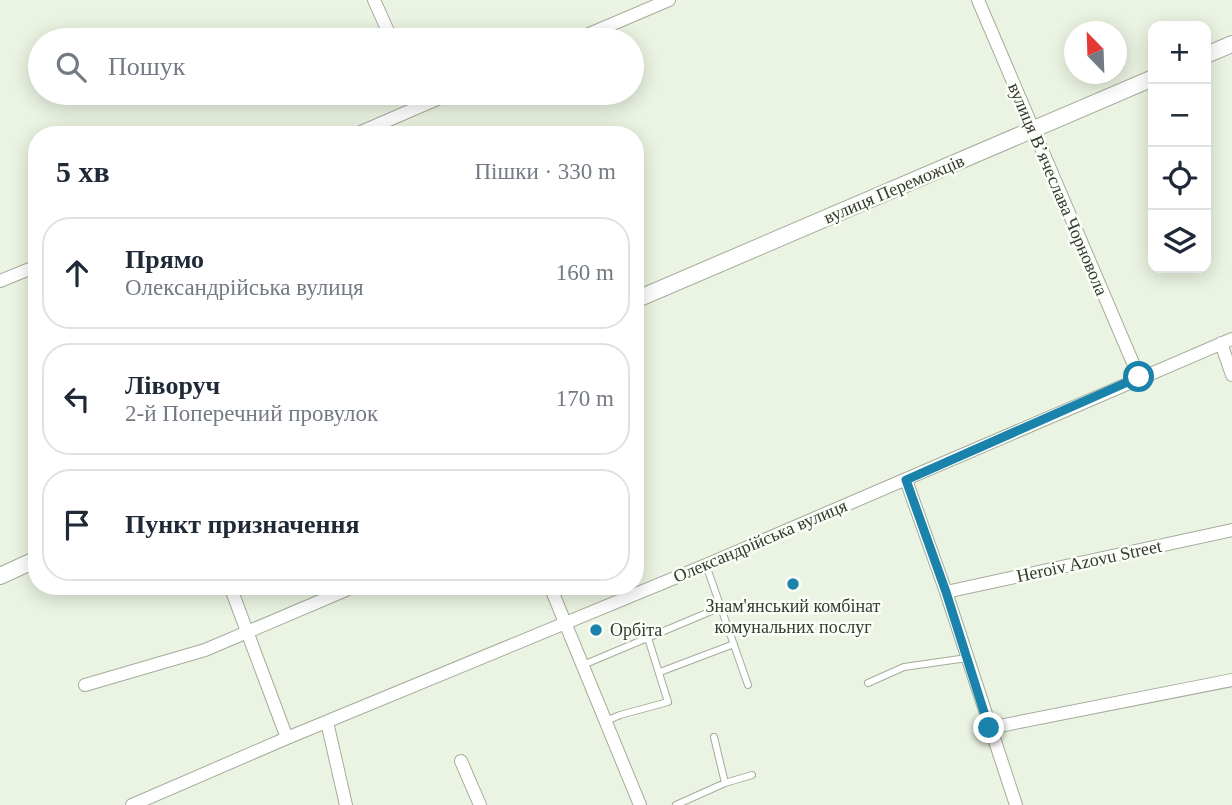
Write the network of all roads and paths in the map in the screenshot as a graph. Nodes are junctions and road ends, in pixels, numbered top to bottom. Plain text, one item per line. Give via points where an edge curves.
1 (374, 0) edge
2 (669, 0) edge
3 (982, 1) edge
4 (387, 28) edge
5 (603, 28) edge
6 (1232, 44) edge
7 (1211, 53) edge
8 (1148, 80) edge
9 (409, 105) edge
10 (373, 126) edge
11 (1033, 130) junction
12 (28, 270) edge
13 (0, 281) edge
14 (644, 296) edge
15 (1226, 341) edge
16 (1232, 375) edge
17 (1139, 377) junction
18 (906, 480) junction
19 (1232, 530) edge
20 (28, 563) edge
21 (706, 565) junction
22 (0, 576) edge
23 (644, 591) edge
24 (946, 592) junction
25 (233, 595) edge
26 (334, 595) edge
27 (554, 595) edge
28 (633, 595) edge
29 (722, 607) junction
30 (565, 623) junction
31 (247, 631) junction
32 (648, 638) junction
33 (734, 644) junction
34 (967, 658) junction
35 (583, 665) junction
36 (660, 672) junction
37 (1232, 680) edge
38 (868, 683) dead end
39 (85, 685) dead end
40 (748, 685) dead end
41 (606, 721) junction
42 (327, 722) junction
43 (989, 728) junction
44 (287, 737) junction
45 (714, 737) dead end
46 (461, 761) dead end
47 (752, 775) dead end
48 (725, 783) junction
49 (137, 804) edge
50 (346, 805) edge
51 (480, 805) edge
52 (640, 805) edge
53 (676, 805) edge
54 (1016, 805) edge

1 - 4 street
2 - 5 street
3 - 11 street, вулиця Вʼячеслава Чорновола
6 - 7 street
8 - 11 street, вулиця Переможців
9 - 10 street
11 - 14 street, вулиця Переможців
11 - 17 street, вулиця Вʼячеслава Чорновола
12 - 13 street
15 - 16 street
15 - 17 street, Олександрійська вулиця
17 - 18 street, Олександрійська вулиця
18 - 21 street, Олександрійська вулиця
18 - 24 street
19 - 24 street, Heroiv Azovu Street
20 - 22 street
21 - 23 street, Олександрійська вулиця
21 - 29 lane
24 - 34 street
25 - 31 street
26 - 31 street
27 - 30 street
28 - 30 street, Олександрійська вулиця
29 - 32 lane
29 - 33 lane
30 - 35 street
30 - 42 street, Олександрійська вулиця
31 - 39 street via 205,649
31 - 44 street
32 - 35 lane
32 - 36 lane
33 - 36 lane
33 - 40 lane
34 - 38 lane via 904,667
34 - 43 street
35 - 41 street
36 - 41 lane via 668,702
37 - 43 street
41 - 52 street
42 - 44 street, Олександрійська вулиця
42 - 50 street
43 - 54 street
44 - 49 street, Олександрійська вулиця
45 - 48 lane
46 - 51 street
47 - 48 lane
48 - 53 lane

